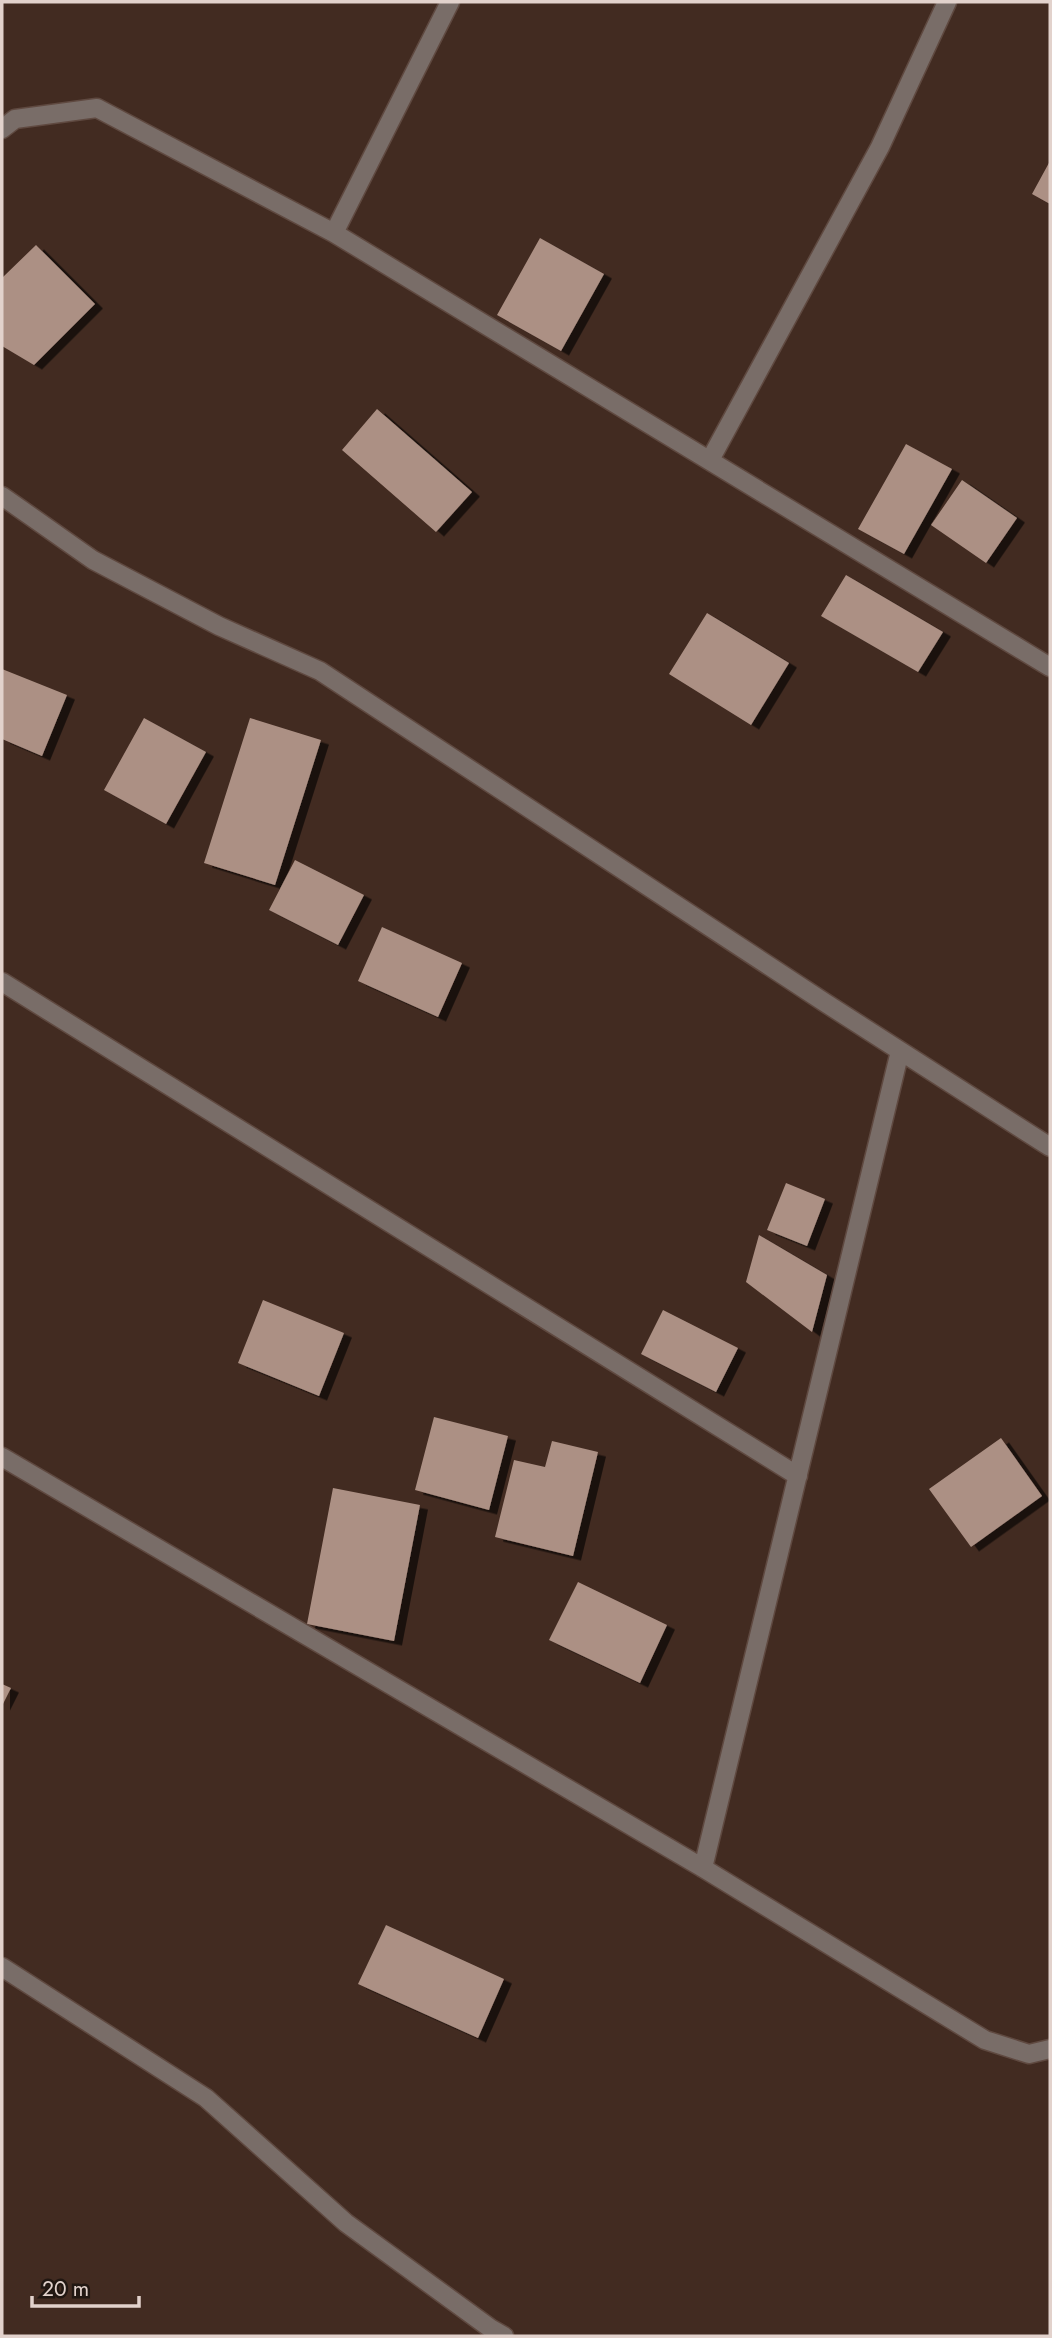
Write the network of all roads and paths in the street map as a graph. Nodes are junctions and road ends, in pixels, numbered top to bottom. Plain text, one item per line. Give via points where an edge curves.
1 (450, 2) edge
2 (947, 2) edge
3 (2, 129) edge
4 (334, 233) junction
5 (710, 460) junction
6 (2, 496) edge
7 (1050, 667) edge
8 (2, 982) edge
9 (900, 1051) junction
10 (1050, 1147) edge
11 (2, 1457) edge
12 (798, 1476) junction
13 (703, 1868) junction
14 (2, 1967) edge
15 (1050, 2049) edge
16 (504, 2336) edge

1 - 4 street
2 - 5 street via 880,147
3 - 4 street via 15,119 97,107
4 - 5 street
5 - 7 street
6 - 9 street via 93,559 219,626 320,671
8 - 12 street
9 - 10 street
9 - 12 street
11 - 13 street
12 - 13 street
13 - 15 street via 985,2040 1029,2054
14 - 16 street via 206,2098 346,2224

